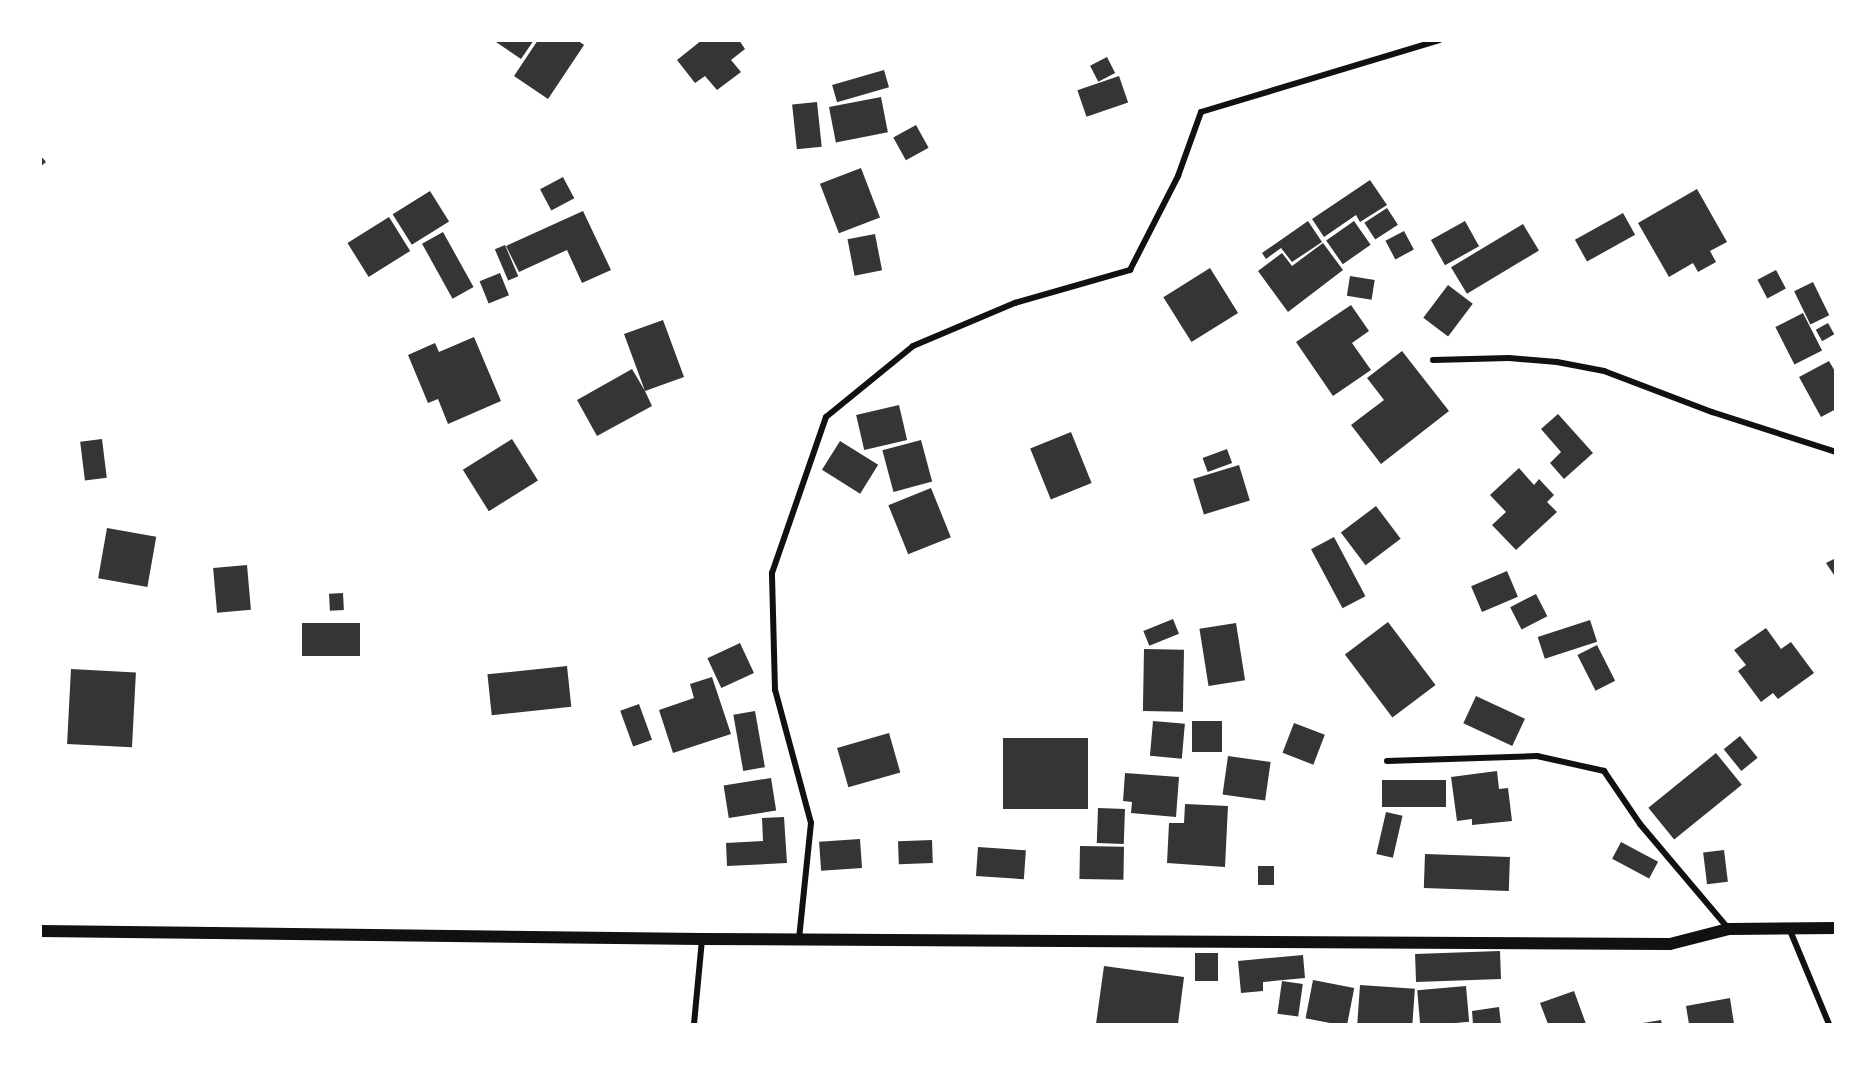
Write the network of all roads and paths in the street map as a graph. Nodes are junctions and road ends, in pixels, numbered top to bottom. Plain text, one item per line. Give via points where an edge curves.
1 (1439, 40) edge
2 (1433, 360) dead end
3 (1836, 452) edge
4 (1387, 761) dead end
5 (1789, 927) junction
6 (1836, 928) edge
7 (1728, 929) junction
8 (40, 931) edge
9 (702, 939) junction
10 (799, 940) junction
11 (694, 1024) edge
12 (1829, 1024) edge

1 - 10 street via 1202,112 1178,176 1130,270 1015,303 913,346 826,417 772,573 774,690 811,824
2 - 3 street via 1509,358 1604,371 1712,412
4 - 7 street via 1537,756 1604,771 1640,824
5 - 6 main road
5 - 7 main road
5 - 12 street
7 - 10 main road via 1670,944
8 - 9 main road
9 - 10 main road
9 - 11 street

